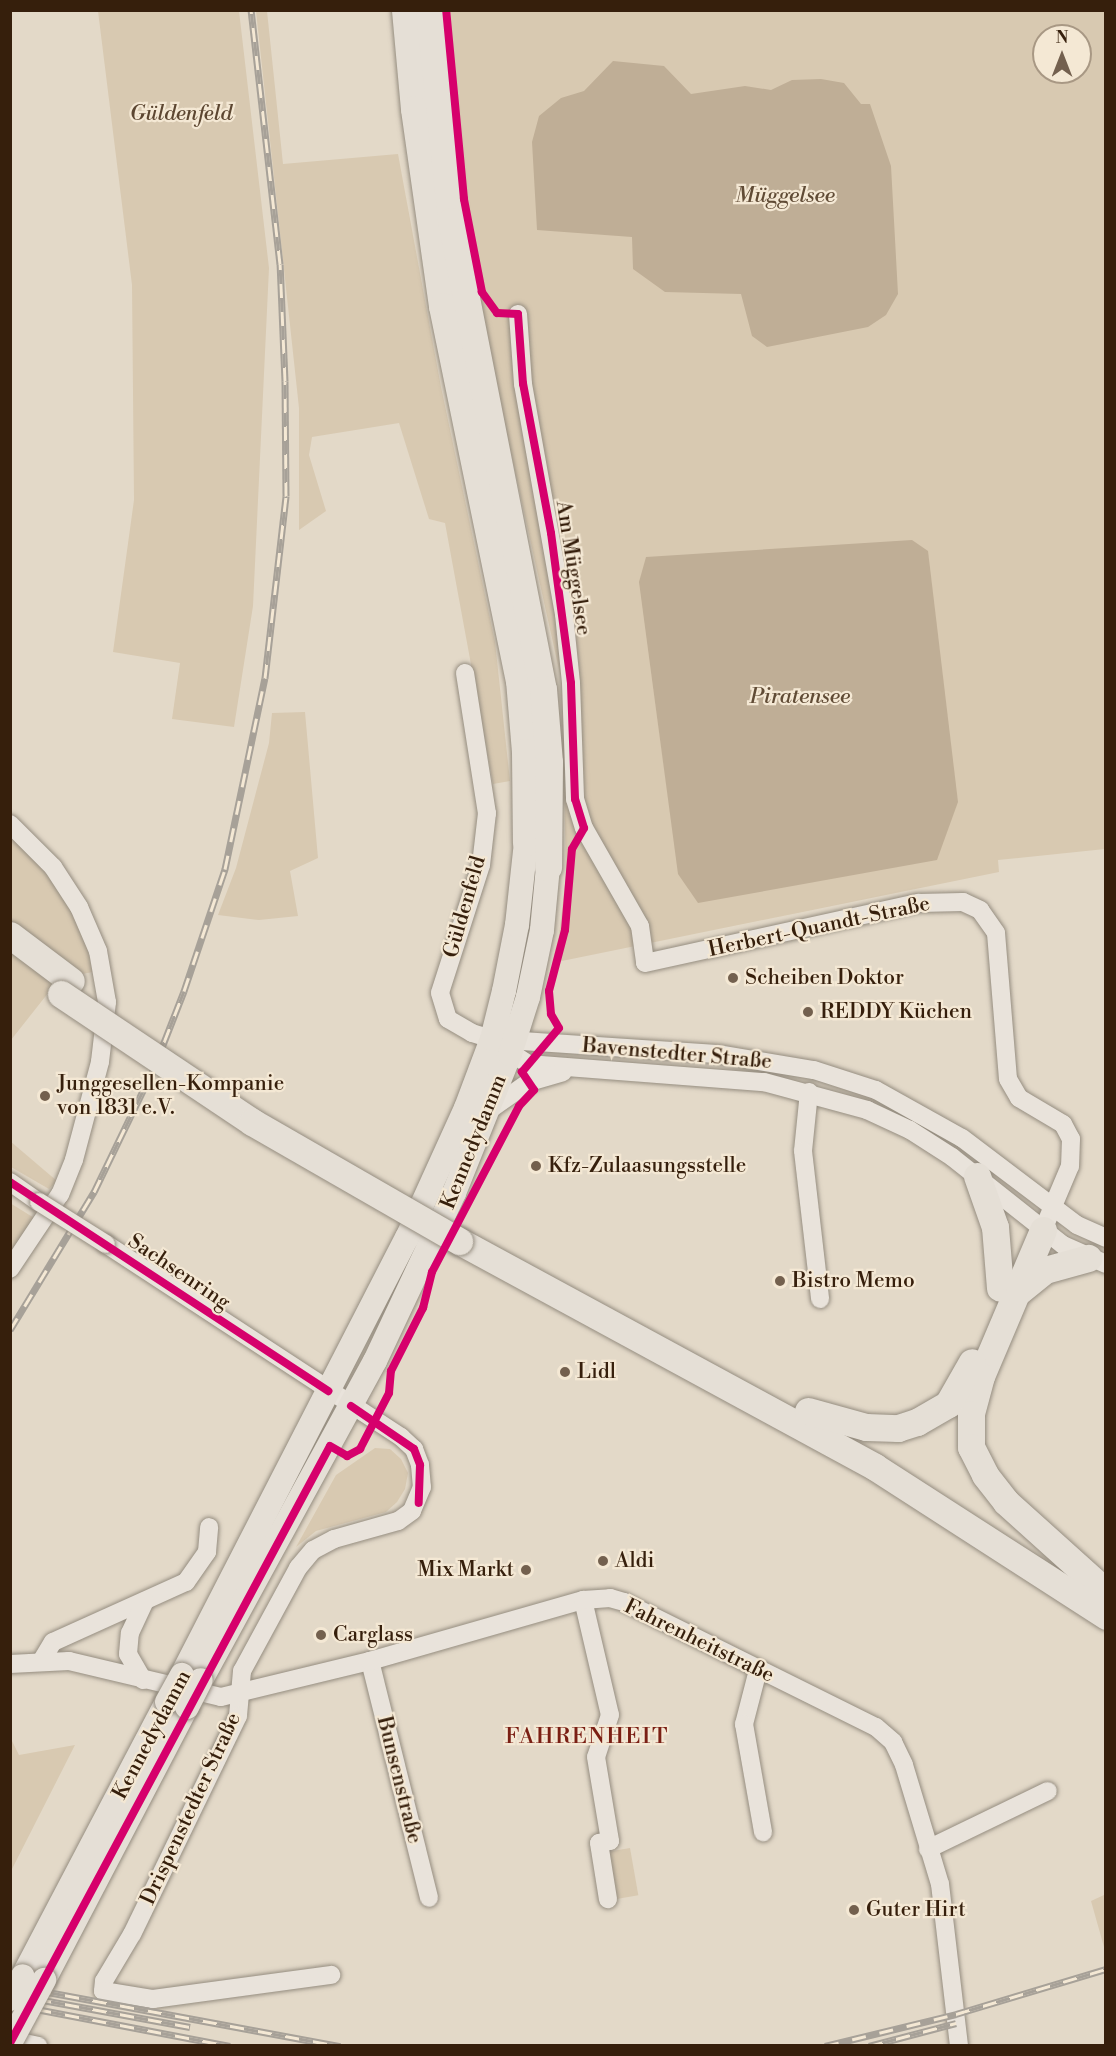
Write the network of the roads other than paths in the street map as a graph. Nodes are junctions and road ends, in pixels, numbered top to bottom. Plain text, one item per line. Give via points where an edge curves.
1 (405, 10) edge
2 (429, 10) edge
3 (518, 314) dead end
4 (465, 673) dead end
5 (10, 825) edge
6 (526, 842) joint
7 (548, 867) joint
8 (10, 935) edge
9 (10, 956) edge
10 (645, 963) joint
11 (66, 988) junction
12 (506, 1044) junction
13 (571, 1070) junction
14 (809, 1092) junction
15 (487, 1113) junction
16 (977, 1176) junction
17 (10, 1182) edge
18 (443, 1189) junction
19 (1041, 1219) junction
20 (463, 1234) junction
21 (1106, 1238) edge
22 (1097, 1261) edge
23 (10, 1269) edge
24 (1008, 1291) junction
25 (820, 1299) dead end
26 (328, 1391) junction
27 (351, 1406) junction
28 (808, 1411) junction
29 (209, 1527) dead end
30 (1106, 1592) edge
31 (145, 1600) junction
32 (583, 1600) junction
33 (1106, 1600) edge
34 (1106, 1616) edge
35 (42, 1660) junction
36 (370, 1661) junction
37 (10, 1664) edge
38 (758, 1670) junction
39 (192, 1678) junction
40 (142, 1680) junction
41 (242, 1693) junction
42 (1048, 1791) dead end
43 (764, 1832) dead end
44 (928, 1849) junction
45 (429, 1898) dead end
46 (608, 1899) dead end
47 (331, 1975) dead end
48 (33, 1978) junction
49 (10, 1999) edge
50 (10, 2041) edge
51 (38, 2046) edge
52 (959, 2046) edge

1 - 6 highway via 414,109 442,306 519,680
2 - 7 highway via 451,221 543,689 549,762
3 - 10 street, Am Müggelsee via 523,384 564,614 571,683 574,799 584,828 640,926
4 - 12 street, Güldenfeld via 487,813 481,865 440,999 453,1024
5 - 23 street via 53,867 79,907 98,951 107,1002 100,1062 75,1160 60,1194
6 - 12 main road, Kennedydamm via 517,925 502,998
7 - 12 main road via 542,930
8 - 11 highway
9 - 11 highway
10 - 19 street, Herbert-Quandt-Straße via 919,903 963,902 980,910 996,933 1008,1079 1019,1098 1063,1124 1071,1139 1070,1166
11 - 20 highway
12 - 13 street, Bavenstedter Straße via 528,1064
12 - 15 main road, Kennedydamm
12 - 18 main road, Kennedydamm
12 - 19 street, Bavenstedter Straße via 717,1054 814,1070 876,1090 920,1112
13 - 14 street, Bavenstedter Straße via 714,1076
13 - 15 street via 529,1082
14 - 16 street, Bavenstedter Straße via 867,1110 910,1130
14 - 25 street via 803,1151
15 - 18 main road, Kennedydamm
16 - 19 street, Bavenstedter Straße
16 - 24 highway via 995,1227
17 - 26 street, Sachsenring, bridge
18 - 26 main road, Kennedydamm
18 - 27 main road, Kennedydamm via 406,1300
19 - 21 street, Bavenstedter Straße
19 - 22 street, Bavenstedter Straße
19 - 24 highway
20 - 28 highway
20 - 34 highway via 875,1467
22 - 24 highway via 1045,1270
24 - 28 highway via 968,1372 948,1404 935,1413 917,1422 882,1429
24 - 30 highway via 975,1396 971,1447 985,1475 1006,1502
26 - 27 street, Sachsenring
26 - 39 main road, Kennedydamm
27 - 39 main road, Kennedydamm
27 - 41 street, Drispenstedter Straße via 414,1449 420,1465 419,1503 398,1521 334,1539 313,1550 298,1568 242,1671
28 - 33 highway via 970,1508
29 - 31 street via 207,1552 194,1575
31 - 35 street via 53,1642
31 - 40 street via 130,1633 128,1654
32 - 36 street, Fahrenheitstraße
32 - 38 street, Fahrenheitstraße via 610,1598 624,1602
32 - 46 street via 610,1715 596,1757 610,1841 599,1843
35 - 37 street, Fahrenheitstraße
35 - 40 street, Fahrenheitstraße via 90,1665
36 - 41 street, Fahrenheitstraße
36 - 45 street, Bunsenstraße
38 - 43 street via 744,1724
38 - 44 street, Fahrenheitstraße via 876,1727 893,1742 904,1765
39 - 48 main road, Kennedydamm, bridge
40 - 41 street, Fahrenheitstraße via 221,1697
41 - 47 street, Drispenstedter Straße via 238,1716 132,1935 104,1981 103,1991 153,1998
42 - 44 street
44 - 52 street, Fahrenheitstraße via 940,1884
48 - 49 main road, Kennedydamm, bridge
48 - 50 main road, Kennedydamm, bridge
50 - 51 street

